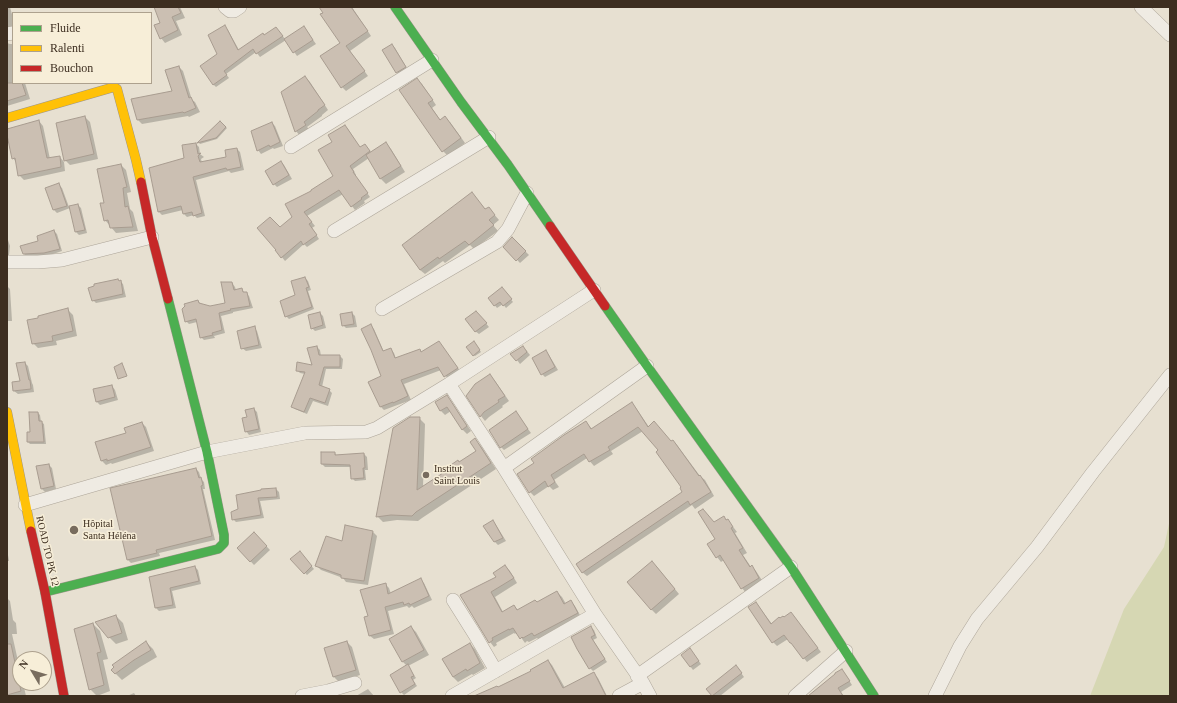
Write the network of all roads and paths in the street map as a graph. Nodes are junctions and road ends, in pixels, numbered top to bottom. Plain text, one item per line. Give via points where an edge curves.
1 (225, 7) edge
2 (240, 7) edge
3 (395, 7) edge
4 (1141, 7) edge
5 (1170, 35) edge
6 (432, 60) junction
7 (7, 118) edge
8 (489, 137) junction
9 (292, 147) dead end
10 (527, 193) junction
11 (334, 231) dead end
12 (152, 237) junction
13 (7, 262) edge
14 (594, 290) junction
15 (382, 309) dead end
16 (647, 366) junction
17 (1170, 375) edge
18 (449, 384) junction
19 (7, 412) edge
20 (206, 452) junction
21 (12, 459) edge
22 (504, 468) junction
23 (25, 506) junction
24 (791, 567) junction
25 (45, 592) junction
26 (453, 600) dead end
27 (595, 614) junction
28 (846, 651) junction
29 (496, 671) junction
30 (640, 680) junction
31 (355, 683) dead end
32 (64, 696) edge
33 (302, 696) edge
34 (452, 696) edge
35 (619, 696) edge
36 (650, 696) edge
37 (795, 696) edge
38 (874, 696) edge
39 (935, 696) edge

1 - 2 street via 230,12
3 - 6 main road
4 - 5 street
6 - 8 main road
6 - 9 street
7 - 12 main road via 112,87 117,89 136,160
8 - 10 main road
8 - 11 street
10 - 14 main road
10 - 15 street via 508,229 497,242
12 - 13 street via 62,260
12 - 20 main road
14 - 16 main road
14 - 18 street
16 - 22 street
16 - 24 main road
17 - 39 street via 1037,547 977,619
18 - 20 street via 387,423 366,432 305,433
18 - 22 street
19 - 21 main road, ROAD TO PK 12
20 - 23 street
20 - 25 main road via 224,535 224,543 218,549
21 - 23 main road, ROAD TO PK 12
22 - 27 street
23 - 25 main road, ROAD TO PK 12
24 - 28 main road
24 - 30 street
25 - 32 main road, ROAD TO PK 12
26 - 29 street
27 - 29 street
27 - 30 street
28 - 37 street
28 - 38 main road
29 - 34 street
30 - 35 street
30 - 36 street
31 - 33 street

